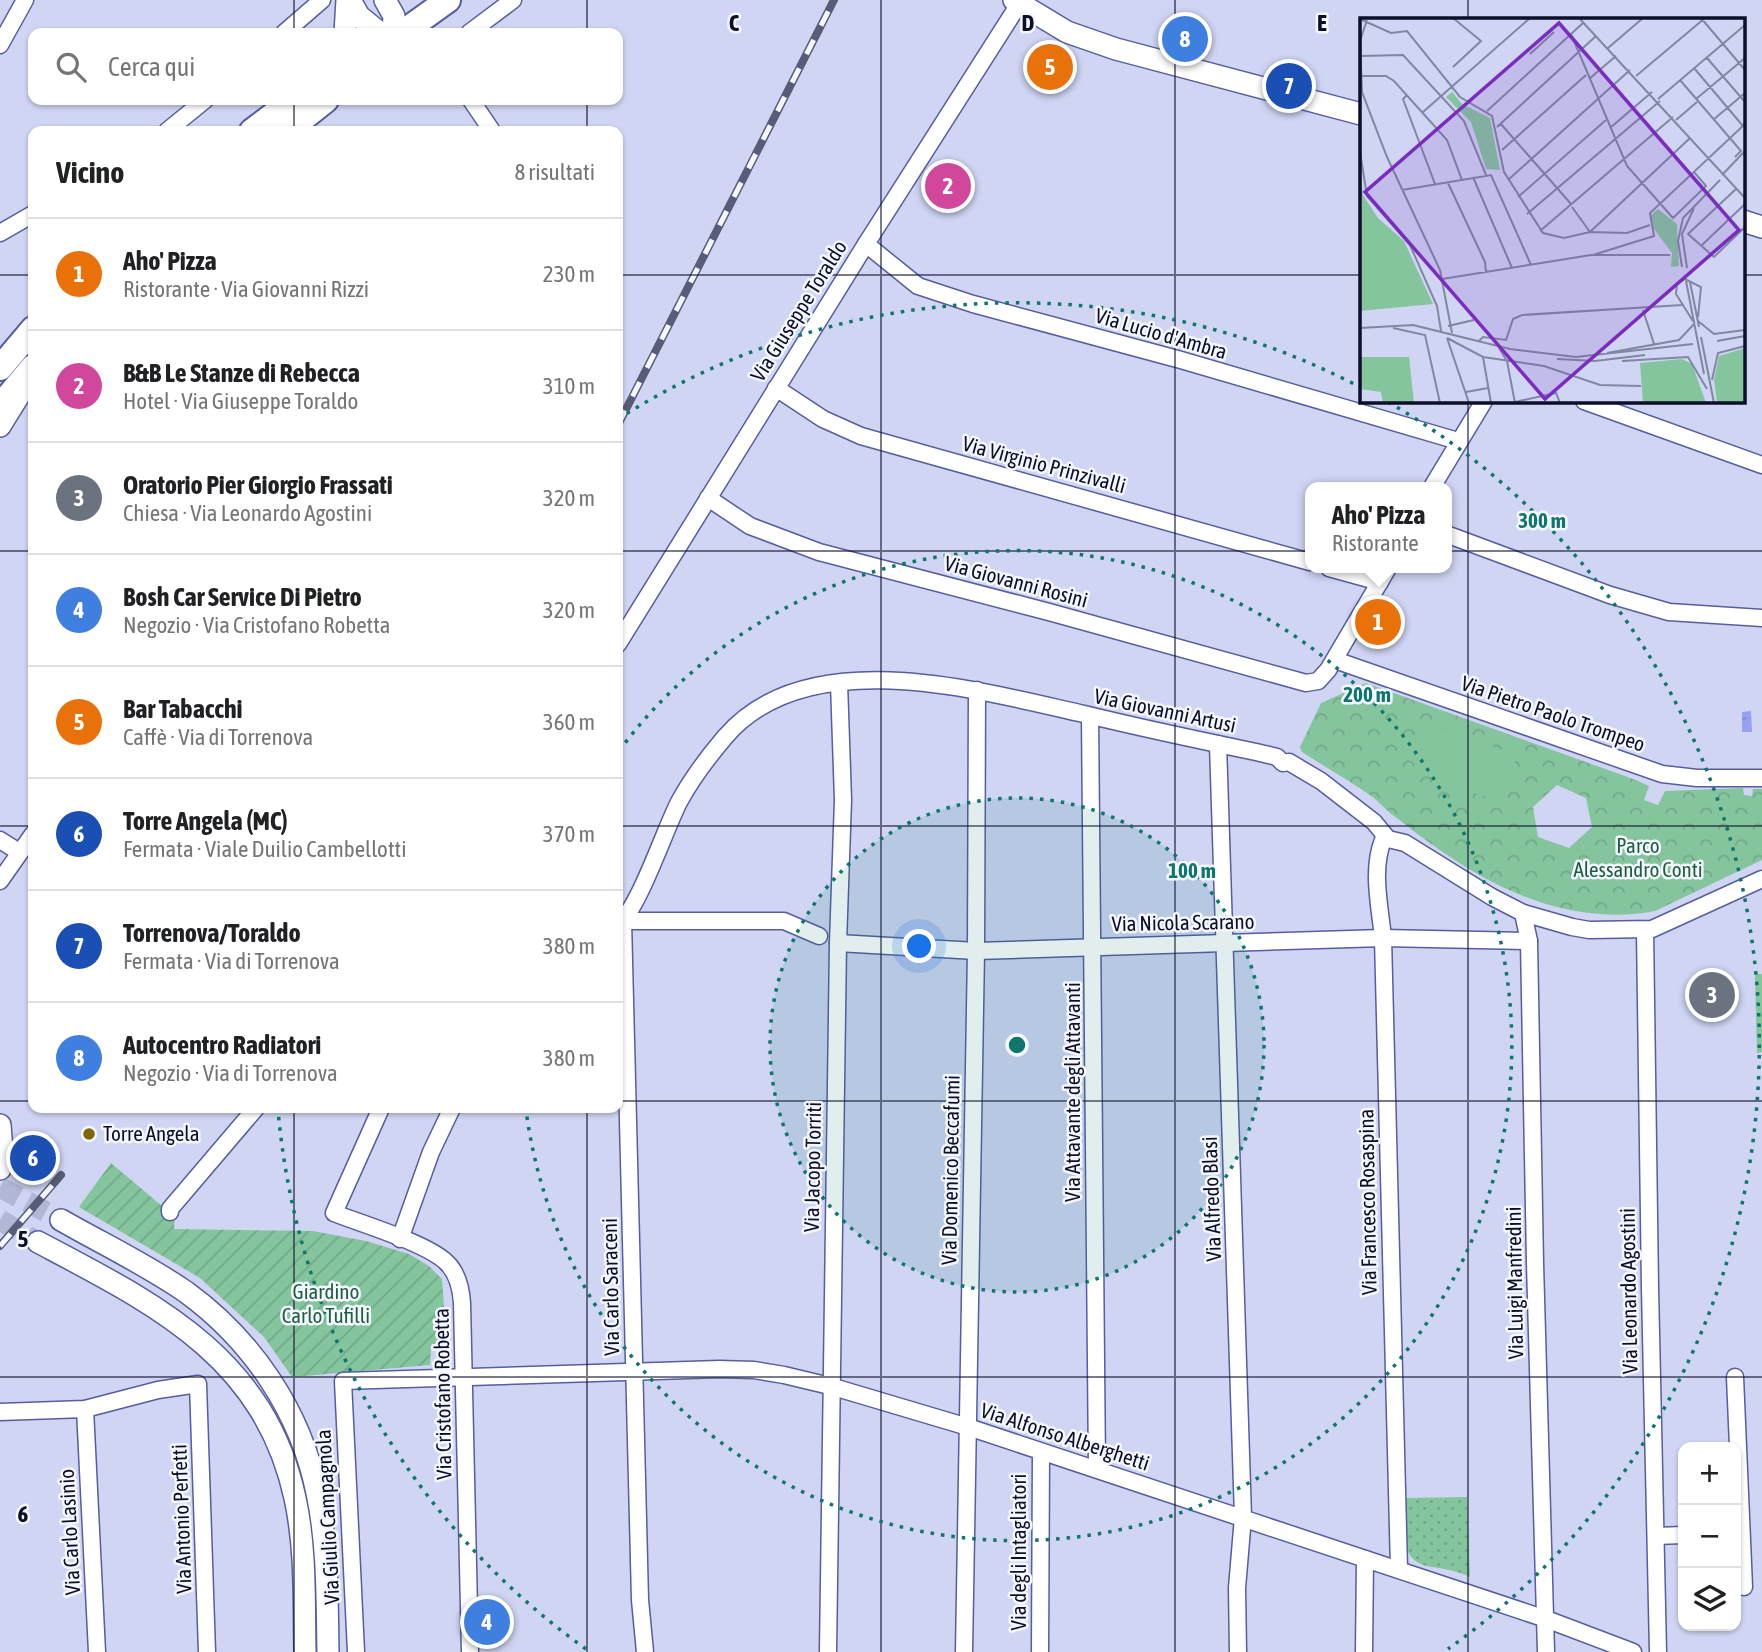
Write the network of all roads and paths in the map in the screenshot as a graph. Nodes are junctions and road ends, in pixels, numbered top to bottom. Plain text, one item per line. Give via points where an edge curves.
1 (25, 0) edge
2 (322, 0) edge
3 (348, 0) edge
4 (385, 0) edge
5 (448, 0) edge
6 (513, 0) edge
7 (1016, 2) edge
8 (290, 28) edge
9 (345, 28) edge
10 (374, 28) edge
11 (393, 28) edge
12 (409, 28) edge
13 (476, 28) edge
14 (0, 45) edge
15 (199, 105) edge
16 (286, 105) edge
17 (320, 105) edge
18 (474, 105) edge
19 (1360, 114) edge
20 (173, 126) edge
21 (259, 126) edge
22 (293, 126) edge
23 (489, 126) edge
24 (28, 217) edge
25 (1744, 221) edge
26 (1762, 227) edge
27 (0, 233) edge
28 (866, 244) junction
29 (28, 334) edge
30 (0, 368) edge
31 (28, 375) edge
32 (28, 378) edge
33 (776, 388) junction
34 (1482, 402) edge
35 (1587, 402) edge
36 (0, 406) edge
37 (0, 426) edge
38 (1458, 441) junction
39 (1762, 465) edge
40 (1435, 482) edge
41 (708, 498) junction
42 (1452, 536) edge
43 (1305, 561) edge
44 (1347, 573) edge
45 (1385, 573) edge
46 (1380, 582) junction
47 (1762, 618) edge
48 (623, 636) edge
49 (1335, 660) junction
50 (839, 683) junction
51 (976, 690) junction
52 (1090, 716) junction
53 (1218, 744) junction
54 (1762, 778) edge
55 (1388, 839) junction
56 (0, 840) edge
57 (28, 840) edge
58 (19, 852) junction
59 (1762, 879) edge
60 (0, 881) edge
61 (1523, 913) junction
62 (623, 918) edge
63 (623, 923) edge
64 (1645, 930) junction
65 (819, 936) dead end
66 (1383, 939) junction
67 (1529, 941) junction
68 (838, 943) junction
69 (1225, 944) junction
70 (1093, 946) junction
71 (976, 951) junction
72 (623, 1019) edge
73 (252, 1113) edge
74 (379, 1113) edge
75 (450, 1113) edge
76 (0, 1125) edge
77 (0, 1169) edge
78 (170, 1212) dead end
79 (61, 1220) tunnel mouth
80 (400, 1239) junction
81 (38, 1242) tunnel mouth
82 (634, 1371) junction
83 (464, 1375) junction
84 (1735, 1377) dead end
85 (343, 1381) joint
86 (830, 1386) junction
87 (85, 1409) junction
88 (0, 1412) edge
89 (968, 1427) junction
90 (1041, 1451) junction
91 (1097, 1469) junction
92 (1738, 1505) edge
93 (1243, 1517) junction
94 (1678, 1535) edge
95 (1656, 1536) junction
96 (1741, 1556) edge
97 (1365, 1559) junction
98 (1399, 1569) junction
99 (1744, 1587) dead end
100 (1546, 1619) junction
101 (97, 1652) edge
102 (207, 1652) edge
103 (305, 1652) edge
104 (328, 1652) edge
105 (356, 1652) edge
106 (470, 1652) edge
107 (645, 1652) edge
108 (828, 1652) edge
109 (964, 1652) edge
110 (1040, 1652) edge
111 (1238, 1652) edge
112 (1364, 1652) edge
113 (1546, 1652) edge
114 (1633, 1652) edge
115 (1658, 1652) edge

1 - 14 street
2 - 8 street
3 - 9 main road
3 - 10 main road
4 - 11 main road via 394,16
5 - 12 main road
6 - 13 street
7 - 19 main road via 1067,32 1116,49
7 - 28 street, Via Giuseppe Toraldo
15 - 20 street
16 - 21 main road
17 - 22 main road
18 - 23 street
24 - 27 street
25 - 26 main road
28 - 33 street, Via Giuseppe Toraldo
28 - 38 street, Via Lucio d'Ambra via 918,286
29 - 30 main road
31 - 36 main road
32 - 37 main road
33 - 41 street, Via Giuseppe Toraldo
33 - 43 street, Via Virginio Prinzivalli via 823,419 861,436
34 - 38 street
35 - 39 street
38 - 40 street
41 - 48 street, Via Giuseppe Toraldo
41 - 49 street, Via Giovanni Rosini via 750,526 819,552 1302,682 1322,678
42 - 47 street via 1669,612
44 - 46 street
45 - 46 street
46 - 49 street
49 - 54 street, Via Pietro Paolo Trompeo via 1662,774
50 - 51 street, Via Giovanni Artusi via 902,680
50 - 62 street, Via Giovanni Artusi via 778,699 754,711 727,734 679,802
50 - 68 street, Via Jacopo Torriti via 843,800
51 - 52 street, Via Giovanni Artusi
51 - 71 street, Via Domenico Beccafumi
52 - 53 street, Via Giovanni Artusi
52 - 70 street, Via Attavante degli Attavanti
53 - 55 street, Via Giovanni Artusi via 1277,757 1304,770 1374,822
53 - 69 street, Via Alfredo Blasi
55 - 61 street, Via Giovanni Artusi via 1405,843
55 - 66 street, Via Francesco Rosaspina via 1383,840 1377,861
56 - 58 street
57 - 58 street
58 - 60 street
59 - 64 street, Via Giovanni Artusi
61 - 64 street, Via Giovanni Artusi via 1583,930
61 - 67 street, Via Luigi Manfredini
63 - 65 street via 784,920
64 - 95 street, Via Leonardo Agostini
66 - 67 street, Via Nicola Scarano
66 - 69 street, Via Nicola Scarano
66 - 98 street, Via Francesco Rosaspina
67 - 100 street, Via Luigi Manfredini
68 - 71 street, Via Nicola Scarano
68 - 86 street, Via Jacopo Torriti
69 - 70 street, Via Nicola Scarano
69 - 93 street, Via Alfredo Blasi
70 - 71 street, Via Nicola Scarano
70 - 91 street, Via Attavante degli Attavanti
71 - 89 street, Via Domenico Beccafumi
72 - 82 street, Via Carlo Saraceni
73 - 78 street
74 - 80 street, Via Cristofano Robetta via 334,1213
75 - 80 street
76 - 77 main road
79 - 104 main road via 188,1294 246,1348 276,1389 302,1439 318,1494
80 - 83 street, Via Cristofano Robetta via 446,1261 458,1280
81 - 103 main road via 170,1316 220,1358 244,1387 277,1445 294,1496
82 - 83 street, Via Alfonso Alberghetti
82 - 86 street, Via Alfonso Alberghetti via 754,1370
82 - 107 street, Via Carlo Saraceni
83 - 85 street, Via Alfonso Alberghetti
83 - 106 street, Via Cristofano Robetta
84 - 92 street
85 - 105 street, Via Giulio Campagnola
86 - 89 street, Via Alfonso Alberghetti
86 - 108 street, Via Jacopo Torriti
87 - 88 street
87 - 101 street, Via Carlo Lasinio
87 - 102 street, Via Antonio Perfetti via 198,1384
89 - 90 street, Via Alfonso Alberghetti
89 - 109 street, Via Domenico Beccafumi
90 - 91 street, Via Alfonso Alberghetti
90 - 110 street, Via degli Intagliatori
91 - 93 street, Via Alfonso Alberghetti
93 - 97 street, Via Alfonso Alberghetti
93 - 111 street, Via Alfredo Blasi
94 - 95 street
95 - 115 street, Via Leonardo Agostini
96 - 99 street
97 - 98 street, Via Alfonso Alberghetti
97 - 112 street
98 - 100 street, Via Alfonso Alberghetti
100 - 113 street, Via Luigi Manfredini
100 - 114 street, Via Alfonso Alberghetti

